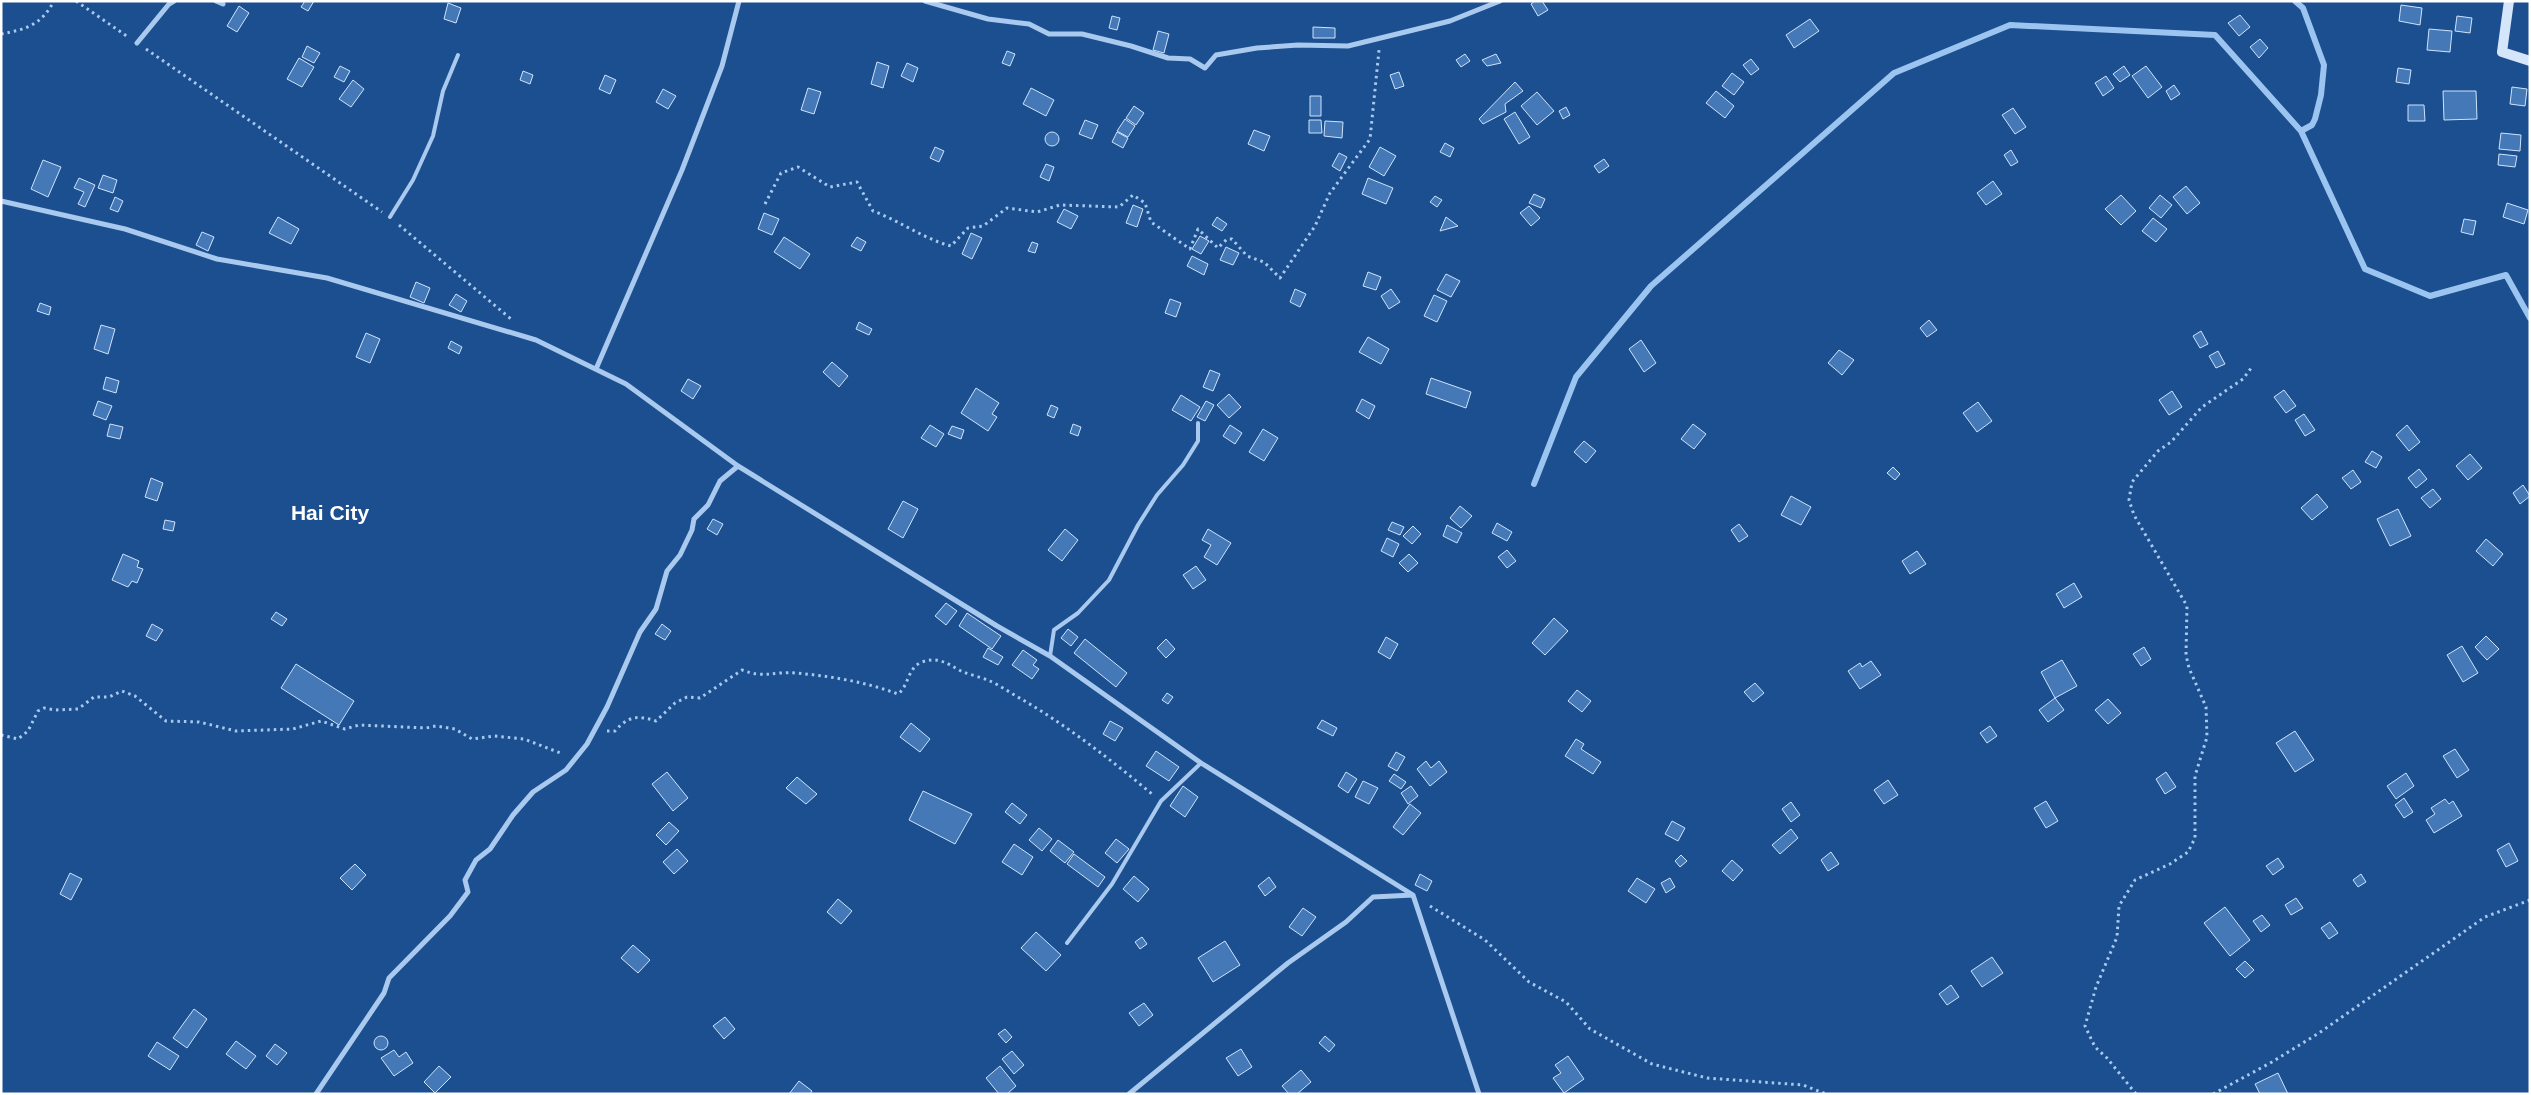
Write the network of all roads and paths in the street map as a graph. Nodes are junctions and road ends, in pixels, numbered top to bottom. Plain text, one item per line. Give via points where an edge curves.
1 (54, 1) edge
2 (76, 1) edge
3 (174, 1) edge
4 (216, 1) edge
5 (740, 1) edge
6 (924, 1) edge
7 (1500, 1) edge
8 (2509, 1) edge
9 (222, 4) dead end
10 (1, 34) edge
11 (1379, 39) junction
12 (137, 44) junction
13 (458, 55) dead end
14 (2530, 60) edge
15 (1, 201) edge
16 (765, 204) dead end
17 (390, 217) junction
18 (514, 321) dead end
19 (2252, 367) dead end
20 (596, 369) junction
21 (1198, 423) dead end
22 (738, 466) junction
23 (1050, 656) junction
24 (603, 732) dead end
25 (1, 735) edge
26 (576, 759) junction
27 (1201, 763) junction
28 (1161, 801) junction
29 (1413, 896) junction
30 (2530, 900) edge
31 (1068, 943) dead end
32 (316, 1094) edge
33 (1129, 1094) edge
34 (1479, 1094) edge
35 (1826, 1094) edge
36 (2136, 1094) edge
37 (2213, 1094) edge

1 - 10 path via 45,17 34,26
2 - 12 path
3 - 12 street
4 - 9 street
5 - 20 street via 722,66 682,170
6 - 11 street via 988,19 1029,24 1049,34 1082,34 1168,58 1190,58 1206,68 1216,55 1298,45 1348,46
7 - 11 street via 1450,21
8 - 14 street via 2502,52
11 - 16 path via 1370,139 1330,193 1292,264 1280,278 1264,262 1247,256 1232,239 1227,239 1218,248 1198,229 1190,249 1151,222 1145,202 1133,195 1119,207 1060,205 1037,212 1007,208 983,226 968,228 951,246 874,211 857,182 830,187 798,168 782,173
12 - 17 path
13 - 17 lane via 443,91 433,136 413,180
15 - 20 street via 125,229 217,259 327,278 536,340
17 - 18 path
19 - 36 path via 2243,379 2202,407 2171,442 2158,451 2132,482 2130,491 2134,516 2187,606 2186,655 2206,707 2208,737 2195,776 2195,838 2188,852 2135,880 2119,906 2118,938 2096,987 2085,1026 2095,1048
20 - 22 street via 626,384
21 - 23 lane via 1198,441 1138,525 1110,580 1078,613 1054,630
22 - 23 street
22 - 26 street via 720,481 708,504 694,519 680,555 667,571 656,609 640,632 593,733
23 - 27 street
24 - 28 path via 615,730 634,716 656,721 675,703 687,697 700,698 742,670 757,676 784,672 852,681 898,694 904,690 913,669 922,662 939,660 991,681 1040,710 1102,752
25 - 26 path via 18,739 28,731 38,711 44,708 78,709 94,697 109,697 122,691 135,696 166,721 199,722 236,731 293,729 321,721 345,729 359,725 436,726 455,729 472,739 494,736 524,739
26 - 32 street via 566,770 533,792 490,849 476,860 465,880 468,892 450,916 389,978 384,993
27 - 28 lane
27 - 29 street
28 - 31 lane via 1112,884
29 - 33 street via 1373,897
29 - 34 street
29 - 35 path via 1486,940 1529,982 1566,1002 1590,1029 1652,1064 1707,1078 1802,1085
30 - 37 path via 2485,917 2319,1033

